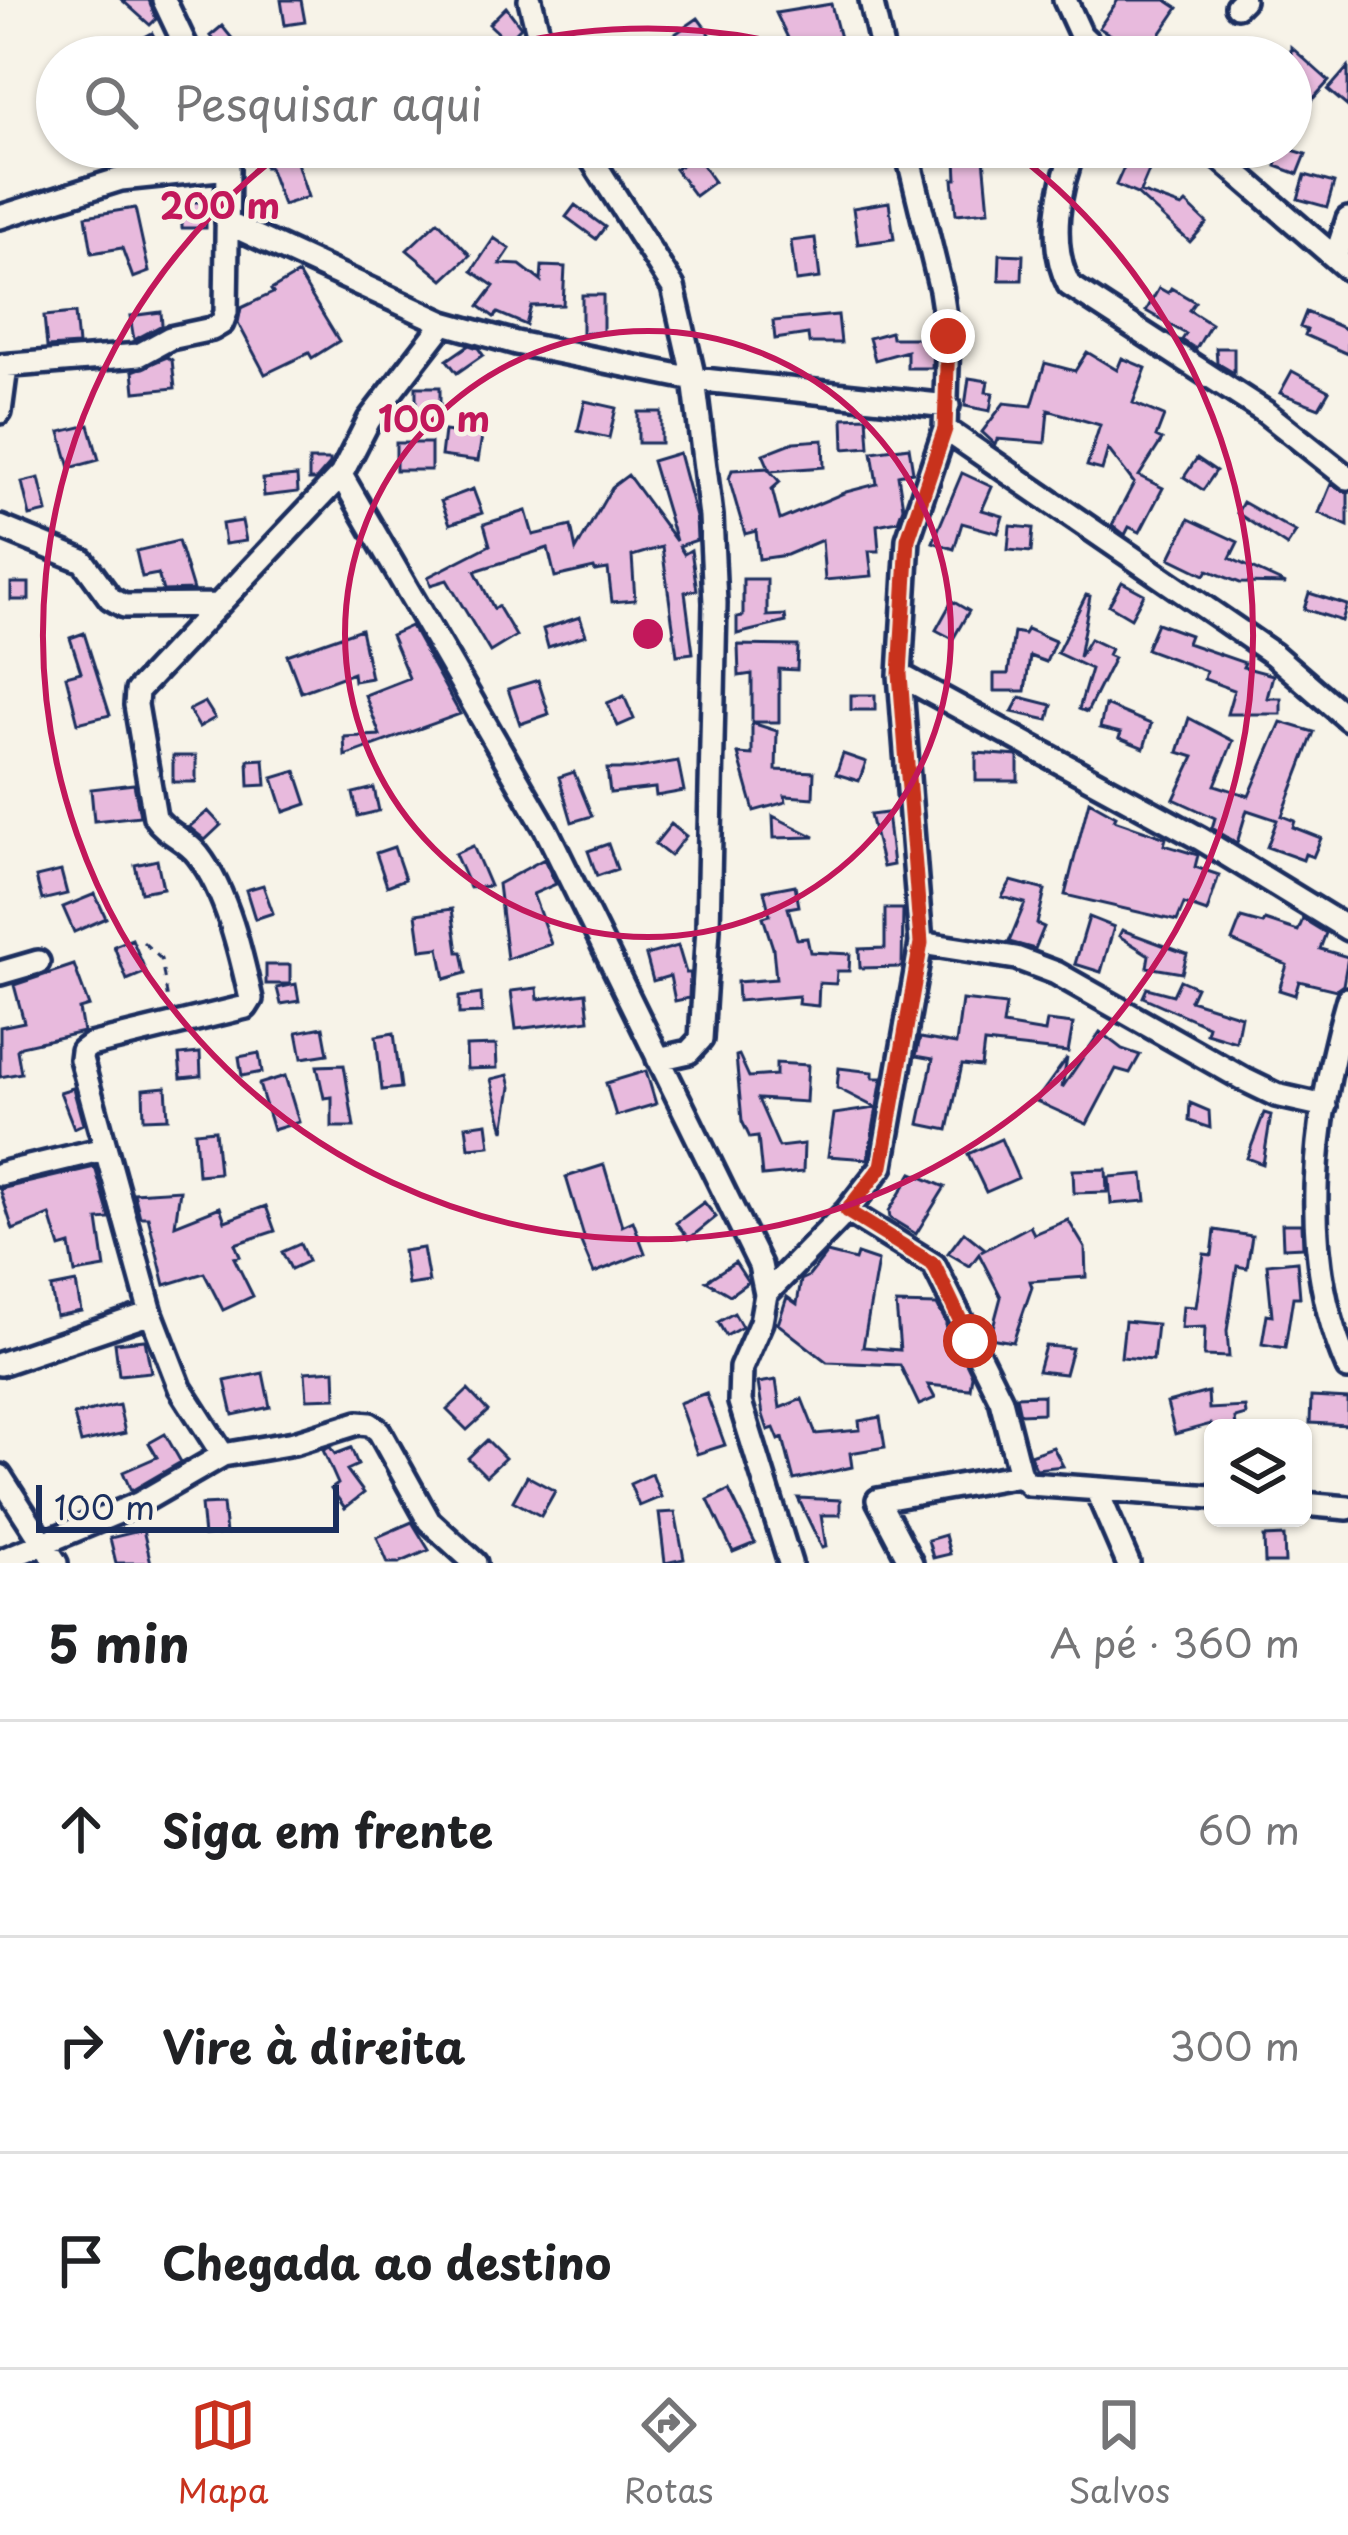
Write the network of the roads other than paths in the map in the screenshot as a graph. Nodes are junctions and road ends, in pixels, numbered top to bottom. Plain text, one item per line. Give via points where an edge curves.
1 (164, 0) edge
2 (530, 0) edge
3 (871, 0) edge
4 (1065, 0) edge
5 (180, 36) edge
6 (539, 36) edge
7 (879, 36) edge
8 (1083, 36) edge
9 (174, 168) edge
10 (225, 168) edge
11 (598, 168) edge
12 (911, 168) edge
13 (1067, 168) edge
14 (1231, 168) edge
15 (0, 218) edge
16 (1348, 219) edge
17 (227, 224) junction
18 (1342, 263) edge
19 (444, 323) junction
20 (3, 366) edge
21 (694, 379) junction
22 (0, 412) edge
23 (946, 417) junction
24 (341, 476) junction
25 (1348, 478) edge
26 (0, 527) edge
27 (217, 605) junction
28 (900, 674) junction
29 (1348, 719) edge
30 (1348, 929) edge
31 (921, 943) junction
32 (38, 962) dead end
33 (0, 973) edge
34 (1348, 999) edge
35 (658, 1059) junction
36 (1338, 1078) edge
37 (1325, 1106) junction
38 (104, 1149) junction
39 (0, 1174) edge
40 (847, 1211) junction
41 (766, 1294) junction
42 (152, 1313) junction
43 (0, 1364) edge
44 (1348, 1368) edge
45 (223, 1455) junction
46 (1020, 1475) junction
47 (0, 1476) edge
48 (1096, 1489) junction
49 (1204, 1496) edge
50 (1312, 1505) edge
51 (1348, 1508) edge
52 (42, 1542) junction
53 (0, 1561) edge
54 (56, 1563) edge
55 (475, 1563) edge
56 (790, 1563) edge
57 (911, 1563) edge
58 (1128, 1563) edge

1 - 5 street
2 - 6 street
3 - 7 street
4 - 8 street
9 - 15 street
10 - 17 street
11 - 21 street via 673,287
12 - 23 street via 948,336
13 - 25 street via 1058,222 1069,285 1265,412
14 - 18 street
16 - 18 street
17 - 19 street
17 - 20 street via 222,323 139,355
19 - 21 street
19 - 24 street via 369,420
20 - 22 street
21 - 23 street
21 - 35 street via 716,603 708,928 701,1039 689,1052
23 - 28 street via 908,539
23 - 29 street via 1273,654
24 - 27 street
24 - 35 street via 546,830
26 - 27 street via 83,561 124,606
27 - 38 street via 144,681 136,705 155,817 203,861 251,999 246,1007 82,1051
28 - 30 street
28 - 31 street
31 - 37 street via 1056,973 1245,1080
31 - 40 street via 882,1166
32 - 33 street
34 - 36 street
35 - 41 street via 760,1265
36 - 37 street
37 - 44 street via 1314,1199 1319,1275
38 - 39 street
38 - 42 street
40 - 41 street
40 - 46 street via 943,1278 1001,1400
41 - 56 street via 741,1368 740,1402
42 - 43 street
42 - 45 street via 180,1388
45 - 52 street via 138,1504
45 - 55 street via 370,1424 430,1521
46 - 48 street via 1029,1484
46 - 57 street via 878,1500
47 - 52 street
48 - 49 street
48 - 58 street
50 - 51 street
52 - 53 street
52 - 54 street

